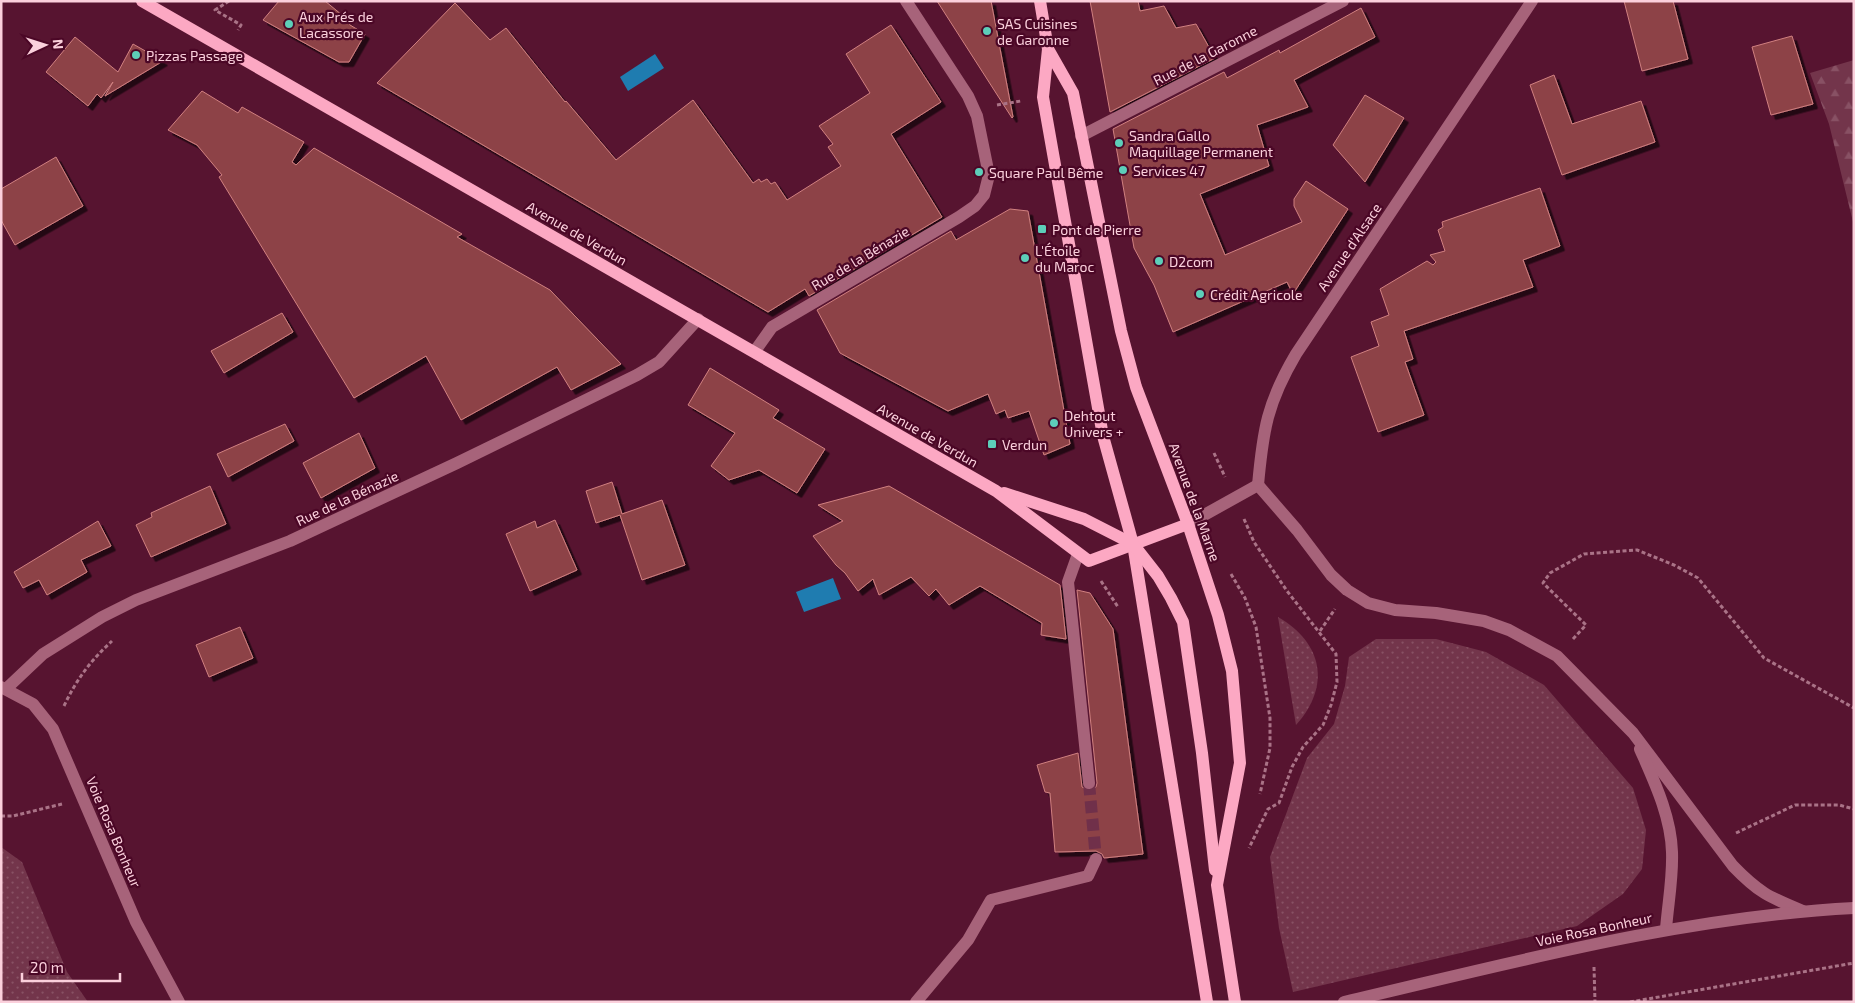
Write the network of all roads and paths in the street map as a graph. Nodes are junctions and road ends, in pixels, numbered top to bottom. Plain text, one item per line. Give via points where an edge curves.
1 (142, 1) edge
2 (229, 1) edge
3 (906, 1) edge
4 (1040, 1) edge
5 (1343, 1) edge
6 (1532, 1) edge
7 (216, 10) dead end
8 (1048, 49) junction
9 (1081, 136) junction
10 (698, 319) junction
11 (755, 351) junction
12 (1258, 485) junction
13 (996, 491) junction
14 (1188, 524) junction
15 (1254, 542) dead end
16 (1133, 544) junction
17 (1078, 554) junction
18 (1333, 611) dead end
19 (1320, 631) junction
20 (1557, 656) junction
21 (4, 688) edge
22 (1854, 708) edge
23 (1633, 732) junction
24 (1089, 783) tunnel mouth
25 (83, 798) junction
26 (1854, 809) edge
27 (1, 816) edge
28 (1731, 835) dead end
29 (1248, 851) dead end
30 (1096, 859) tunnel mouth
31 (1217, 885) junction
32 (1854, 908) edge
33 (1803, 911) junction
34 (1666, 929) junction
35 (1594, 944) junction
36 (1854, 963) edge
37 (179, 1002) edge
38 (916, 1002) edge
39 (1206, 1002) edge
40 (1235, 1002) edge
41 (1344, 1002) edge
42 (1595, 1002) edge
43 (1630, 1002) edge

1 - 10 main road, Avenue de Verdun
2 - 7 path
3 - 11 street, Rue de la Bénazie via 968,96 977,116 989,175 984,195 959,217 772,328
4 - 8 main road, Avenue de la Marne
5 - 9 street, Rue de la Garonne
6 - 12 street, Avenue d'Alsace via 1278,384 1262,440
8 - 9 main road, Avenue de la Marne via 1073,93
8 - 16 main road, Avenue de la Marne via 1044,97 1103,436
9 - 14 main road, Avenue de la Marne via 1136,387
10 - 11 main road, Avenue de Verdun
10 - 21 street, Rue de la Bénazie via 659,362 637,375 290,541 136,600 43,654
11 - 13 main road, Avenue de Verdun
12 - 14 street
12 - 20 street via 1298,530 1330,575 1368,603 1394,610 1484,621 1509,630
13 - 16 main road, Avenue de Verdun via 1084,519
13 - 17 main road, Avenue de Verdun
14 - 16 main road
14 - 31 main road, Avenue de la Marne via 1218,615 1232,670 1238,720 1240,763
15 - 19 path via 1286,591
16 - 17 main road via 1089,561
16 - 31 main road via 1158,576 1182,622 1202,753
16 - 39 main road, Avenue de la Marne
17 - 24 street via 1068,582
18 - 19 path
19 - 29 path via 1336,654 1338,682 1332,705 1323,725 1303,747 1279,803 1268,809
20 - 22 path via 1586,625 1543,583 1550,573 1584,554 1637,550 1698,578 1764,658
20 - 23 street
21 - 25 street, Voie Rosa Bonheur via 33,704 54,729
23 - 33 street via 1744,878 1764,895
23 - 34 street via 1667,820 1672,850 1672,883
25 - 27 path
25 - 37 street, Voie Rosa Bonheur via 136,922
26 - 28 path via 1839,805 1795,805
30 - 38 street via 1088,876 991,900 968,940
31 - 40 main road, Avenue de la Marne
32 - 33 street, Voie Rosa Bonheur
33 - 34 street, Voie Rosa Bonheur
34 - 35 street, Voie Rosa Bonheur
35 - 41 street, Voie Rosa Bonheur
35 - 42 path
36 - 43 path

